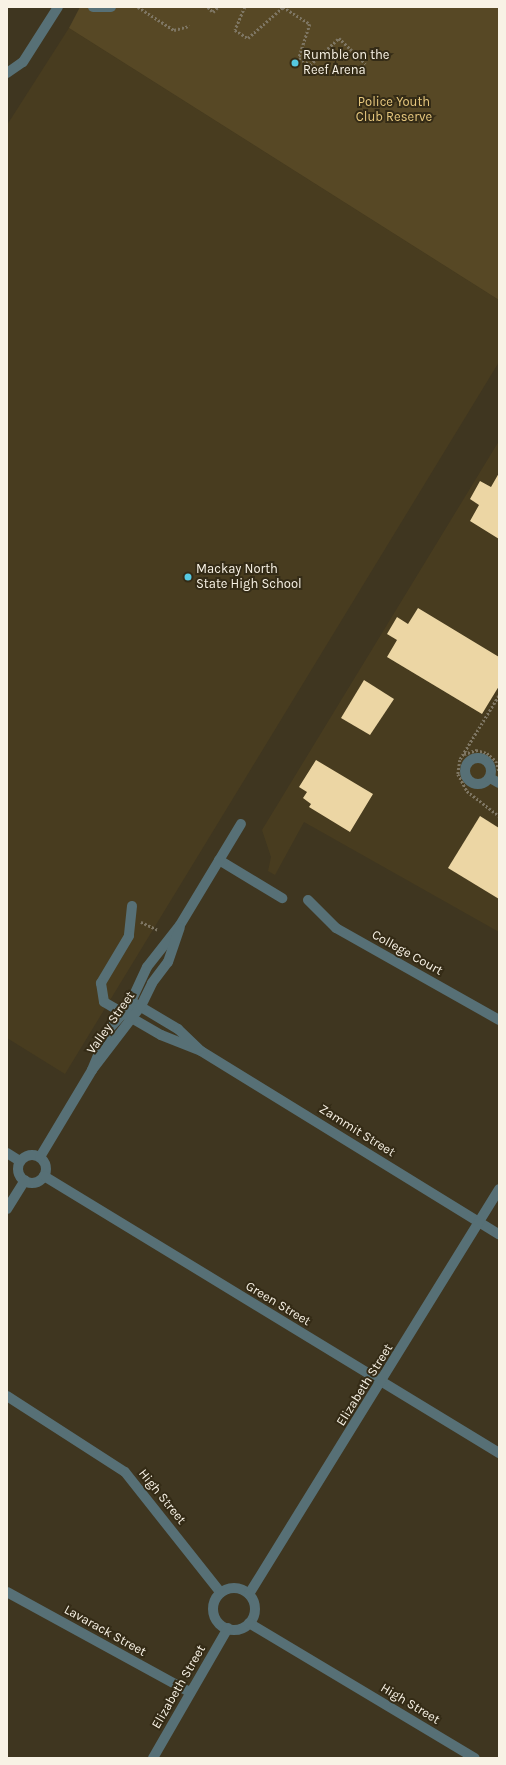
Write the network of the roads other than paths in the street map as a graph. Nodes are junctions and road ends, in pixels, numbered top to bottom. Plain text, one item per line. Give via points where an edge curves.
1 (58, 7) edge
2 (93, 7) edge
3 (111, 7) edge
4 (7, 73) edge
5 (241, 824) dead end
6 (220, 860) junction
7 (282, 898) dead end
8 (308, 900) dead end
9 (132, 906) dead end
10 (180, 925) junction
11 (136, 1004) junction
12 (128, 1016) junction
13 (499, 1020) edge
14 (201, 1050) junction
15 (7, 1153) edge
16 (40, 1157) junction
17 (20, 1161) junction
18 (44, 1176) junction
19 (25, 1180) junction
20 (499, 1189) edge
21 (7, 1209) edge
22 (480, 1222) junction
23 (499, 1234) edge
24 (382, 1382) junction
25 (7, 1396) edge
26 (499, 1453) edge
27 (7, 1592) edge
28 (221, 1593) junction
29 (249, 1594) junction
30 (249, 1623) junction
31 (228, 1628) junction
32 (190, 1692) junction
33 (153, 1758) edge
34 (475, 1758) edge

1 - 4 street via 23,62
2 - 3 street
5 - 6 street, Valley Street
6 - 7 street
6 - 10 street, Valley Street
8 - 13 street, College Court via 336,928
9 - 12 street, Zammit Street via 127,939 100,987 103,1001
10 - 11 street, Valley Street via 168,962
10 - 11 street, Valley Street via 147,967
11 - 12 street, Valley Street
11 - 14 street, Zammit Street via 178,1029
12 - 14 street, Zammit Street via 161,1035
12 - 16 street, Valley Street via 109,1028 92,1070
14 - 22 street, Zammit Street
15 - 17 street
16 - 17 street via 31,1155
16 - 18 street via 46,1168
17 - 19 street via 19,1174
18 - 19 street via 33,1183
18 - 24 street, Green Street
19 - 21 street
20 - 22 street, Elizabeth Street
22 - 23 street, Zammit Street
22 - 24 street, Elizabeth Street
24 - 26 street, Green Street
24 - 29 street, Elizabeth Street
25 - 28 street, High Street via 124,1472
27 - 32 street, Lavarack Street
28 - 29 street via 233,1588
28 - 31 street via 215,1601 215,1616
29 - 30 street via 255,1610
30 - 31 street via 242,1628
30 - 34 street, High Street
31 - 32 street, Elizabeth Street
32 - 33 street, Elizabeth Street

